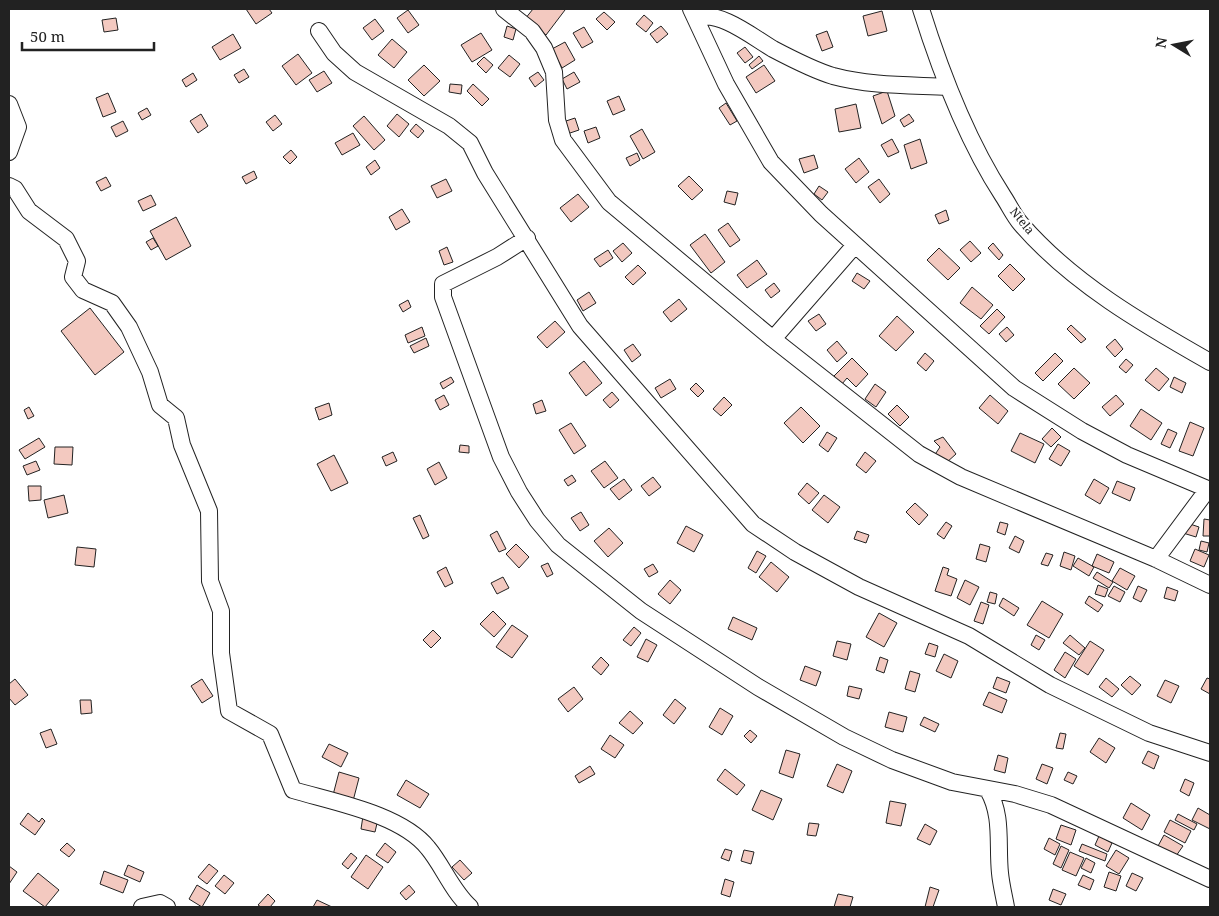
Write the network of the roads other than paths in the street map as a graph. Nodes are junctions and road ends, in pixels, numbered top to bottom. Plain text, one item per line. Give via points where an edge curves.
1 (504, 9) edge
2 (921, 9) edge
3 (694, 14) edge
4 (319, 31) dead end
5 (948, 87) junction
6 (9, 104) edge
7 (9, 152) edge
8 (9, 186) edge
9 (527, 238) junction
10 (855, 245) junction
11 (773, 339) junction
12 (1210, 362) edge
13 (1209, 489) edge
14 (1156, 559) junction
15 (1210, 585) edge
16 (1210, 753) edge
17 (988, 790) junction
18 (1210, 879) edge
19 (142, 907) edge
20 (167, 907) edge
21 (470, 907) edge
22 (1006, 907) edge

1 - 11 street via 532,31 544,48 554,72 557,120 563,140 609,202
2 - 5 street, Ntela
3 - 5 street via 729,24 832,75 869,82
3 - 10 street via 726,84 771,162
4 - 9 street via 334,53 355,72 449,126 470,143 485,173
5 - 12 street, Ntela via 987,172 1021,224 1062,264 1110,302
6 - 7 street via 18,127
8 - 21 street via 29,211 66,239 77,261 73,277 83,290 112,303 129,327 150,372 160,405 176,418 182,445 209,511 210,581 221,611 221,653 229,711 270,734 293,790 399,824 427,846
9 - 16 street via 580,326 753,524 859,588 969,636 1050,685 1149,733
9 - 17 street via 497,258 443,284 443,297 501,457 537,520 558,545 641,611 758,687 844,737 892,760 952,782
10 - 11 street
10 - 13 street via 1014,388 1119,451
11 - 14 street via 918,454 961,477
13 - 14 street
14 - 15 street
17 - 18 street via 1051,805
17 - 22 street via 995,801 998,816 1000,874
19 - 20 street via 160,903

